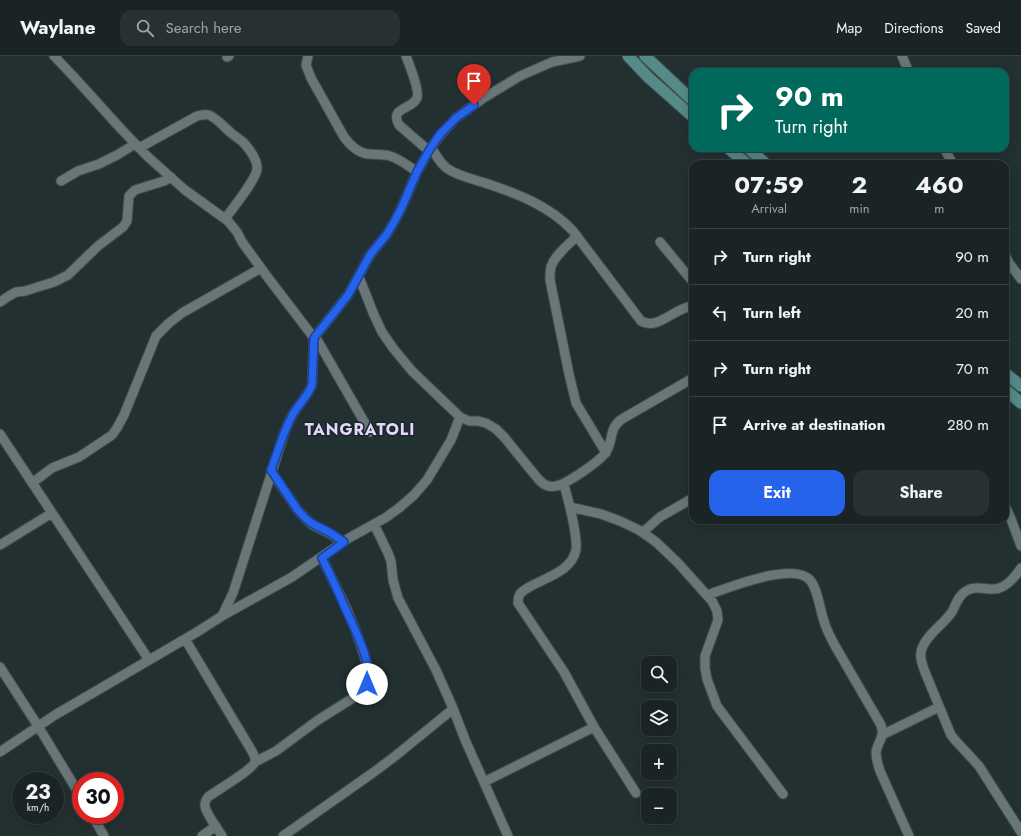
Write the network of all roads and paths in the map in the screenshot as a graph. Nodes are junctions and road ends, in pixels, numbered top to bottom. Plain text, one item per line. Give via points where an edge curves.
1 (54, 56) edge
2 (308, 56) edge
3 (406, 56) edge
4 (580, 56) edge
5 (628, 56) edge
6 (645, 56) edge
7 (902, 56) edge
8 (907, 68) edge
9 (689, 97) edge
10 (689, 114) edge
11 (137, 146) junction
12 (430, 149) junction
13 (733, 152) edge
14 (752, 152) edge
15 (742, 160) edge
16 (762, 160) edge
17 (417, 172) junction
18 (171, 177) junction
19 (60, 181) dead end
20 (225, 219) junction
21 (577, 236) junction
22 (660, 242) dead end
23 (1009, 262) edge
24 (261, 268) junction
25 (359, 277) junction
26 (689, 277) edge
27 (1021, 279) edge
28 (0, 302) edge
29 (689, 307) edge
30 (315, 337) junction
31 (1009, 376) edge
32 (689, 380) edge
33 (1021, 386) edge
34 (1009, 392) edge
35 (1021, 403) edge
36 (460, 417) junction
37 (370, 432) dead end
38 (0, 434) edge
39 (606, 452) junction
40 (271, 470) junction
41 (32, 483) junction
42 (564, 484) junction
43 (689, 500) edge
44 (570, 507) junction
45 (52, 513) junction
46 (1009, 515) edge
47 (374, 524) junction
48 (642, 532) junction
49 (344, 542) junction
50 (0, 545) edge
51 (1021, 546) edge
52 (322, 558) junction
53 (1021, 568) edge
54 (707, 596) junction
55 (222, 616) junction
56 (185, 639) junction
57 (149, 660) junction
58 (0, 667) edge
59 (940, 707) junction
60 (453, 709) junction
61 (38, 726) junction
62 (594, 727) junction
63 (882, 736) junction
64 (0, 752) edge
65 (255, 762) junction
66 (72, 782) edge
67 (484, 782) junction
68 (636, 793) dead end
69 (783, 794) dead end
70 (97, 824) edge
71 (216, 826) junction
72 (1021, 832) edge
73 (104, 836) edge
74 (202, 836) edge
75 (222, 836) edge
76 (283, 836) edge
77 (508, 836) edge
78 (909, 836) edge

1 - 11 street
2 - 17 street via 306,65 311,78 349,143 360,152 396,158
3 - 12 street via 418,94 415,102 398,113 396,120
4 - 12 street via 552,62 520,76 482,99 456,118
5 - 10 main road
6 - 9 main road
7 - 8 street
11 - 18 street
11 - 19 street
11 - 20 street via 202,114 216,119 244,143 257,167 252,181
12 - 17 street
12 - 21 street via 447,169 534,203 565,223
13 - 15 main road
14 - 16 main road
17 - 25 street via 394,222 370,255
18 - 20 street
18 - 28 street via 131,193 128,220 123,227 68,274 54,282 16,292
20 - 24 street
21 - 29 street via 641,321 652,324
21 - 39 street via 552,262 550,280 572,392
22 - 26 street
23 - 27 street
24 - 30 street
24 - 41 street via 182,313 160,331 118,428 84,454 52,468
25 - 30 street via 341,305
25 - 36 street via 382,332 412,371
30 - 37 street
30 - 40 street via 310,392 288,424
31 - 33 main road
32 - 39 street via 617,422
34 - 35 main road
36 - 42 street via 496,428 543,484 550,487
36 - 47 street via 451,440 427,480 399,508
38 - 41 street
39 - 42 street
40 - 49 street via 305,518
40 - 55 street via 233,593
41 - 45 street
42 - 44 street
43 - 48 street via 660,517
44 - 48 street via 601,514
44 - 62 street via 576,540 574,556 562,570 521,593 518,603 564,672
45 - 50 street
45 - 57 street
46 - 51 street
47 - 49 street
47 - 60 street via 388,553 398,598 436,670
48 - 54 street via 678,563
49 - 52 street
52 - 55 street
52 - 65 street via 358,635 369,678 361,693 276,751
53 - 59 street via 1012,579 998,589 980,587 967,590 922,648 920,656
54 - 63 street via 772,575 792,573 810,580 823,621 881,725
54 - 69 street via 717,611 718,620 704,656 707,679 717,706
55 - 56 street
56 - 57 street
56 - 65 street via 253,753
57 - 61 street
58 - 61 street
59 - 63 street
59 - 72 street via 951,735 980,766
60 - 67 street
60 - 76 street via 374,772
61 - 64 street
61 - 66 street
62 - 67 street
62 - 68 street
63 - 78 street via 876,754 877,762
65 - 71 street via 249,769 208,797 204,806
67 - 77 street
70 - 73 street
71 - 74 street
71 - 75 street

